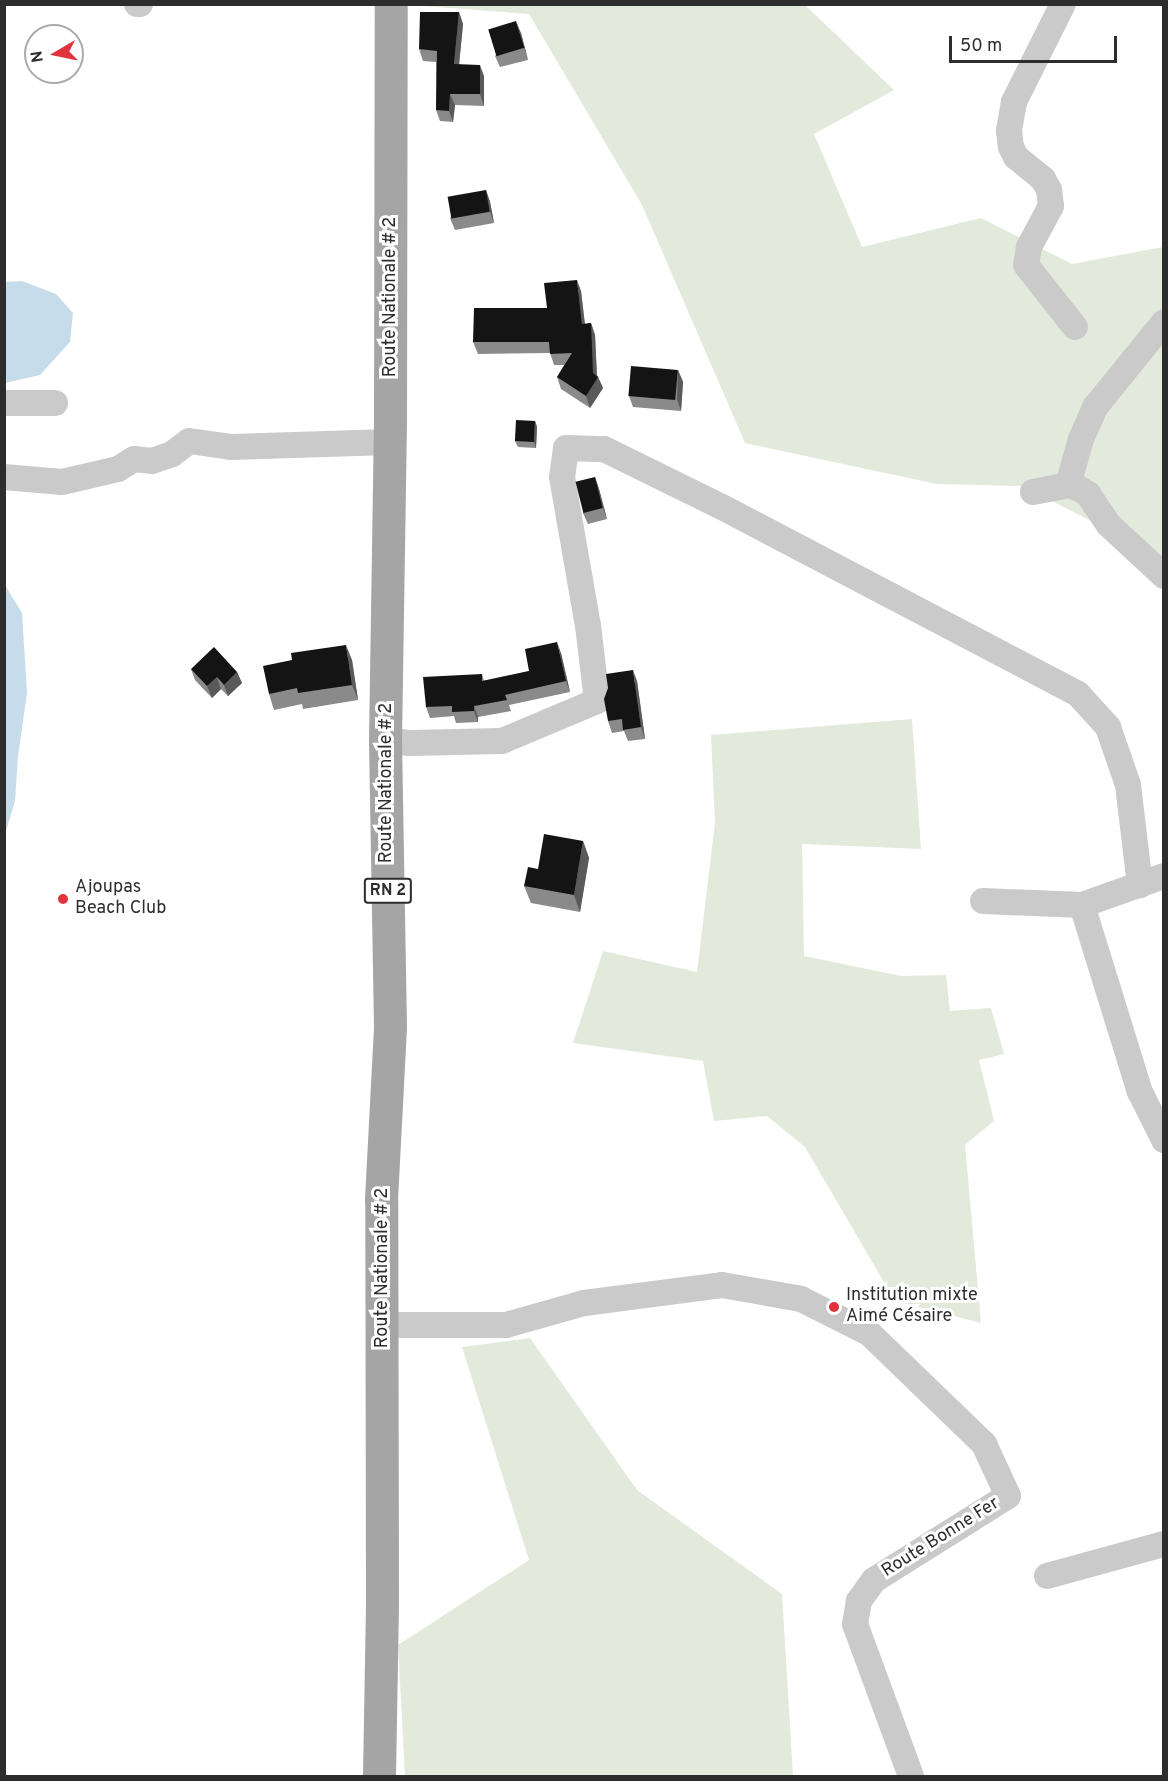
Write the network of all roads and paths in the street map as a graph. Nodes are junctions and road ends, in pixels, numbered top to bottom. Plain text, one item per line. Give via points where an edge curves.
1 (391, 4) edge
2 (1063, 4) edge
3 (1164, 322) edge
4 (1075, 327) dead end
5 (4, 403) edge
6 (56, 403) dead end
7 (390, 442) junction
8 (4, 477) edge
9 (1068, 485) junction
10 (1033, 492) dead end
11 (1164, 576) edge
12 (385, 741) junction
13 (1152, 880) edge
14 (983, 901) dead end
15 (1082, 905) junction
16 (1164, 1140) edge
17 (383, 1325) junction
18 (1164, 1544) edge
19 (1047, 1576) dead end
20 (379, 1776) edge
21 (910, 1776) edge

1 - 7 main road, Route Nationale # 2 / RN 2
2 - 4 street via 1014,102 1009,131 1016,157 1043,179 1052,206 1029,247 1026,265
3 - 9 street via 1096,406 1081,439
5 - 6 street
7 - 8 street via 231,447 189,441 172,454 152,461 134,459 118,469 62,482
7 - 12 main road, Route Nationale # 2 / RN 2
9 - 10 street
9 - 11 street via 1088,494 1109,525
12 - 13 street via 502,741 597,701 562,477 566,448 604,449 1078,694 1108,727 1128,785
12 - 17 main road, Route Nationale # 2 / RN 2 via 390,1027 381,1199
13 - 15 street
14 - 15 street
15 - 16 street via 1140,1092
17 - 20 main road, Route Nationale # 2 / RN 2
17 - 21 street, Route Bonne Fer via 506,1325 584,1303 722,1285 801,1299 868,1333 984,1444 1008,1496 874,1580 859,1601 855,1624
18 - 19 street

